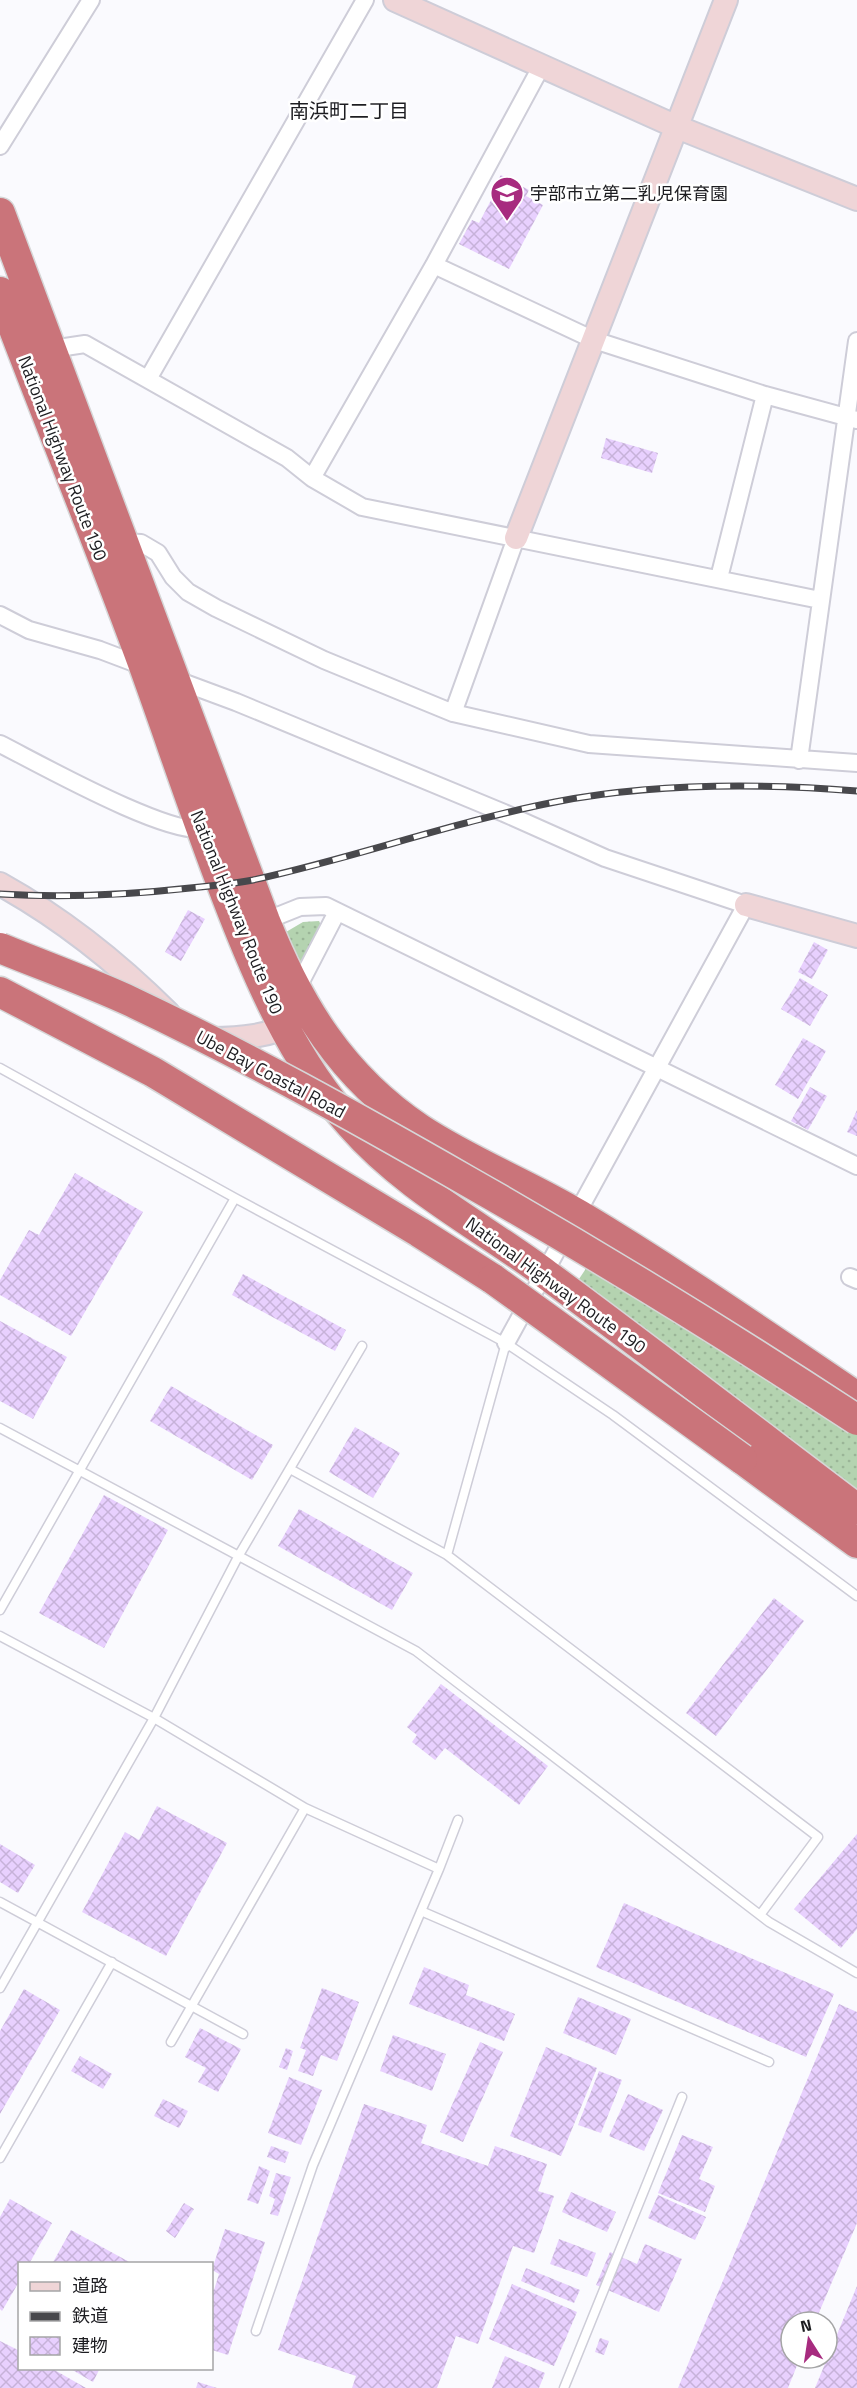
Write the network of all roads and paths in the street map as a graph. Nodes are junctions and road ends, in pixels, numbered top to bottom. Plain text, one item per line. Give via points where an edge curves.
1 (91, 0) edge
2 (365, 0) edge
3 (395, 0) edge
4 (726, 0) edge
5 (541, 67) junction
6 (677, 127) junction
7 (0, 146) edge
8 (857, 199) edge
9 (0, 213) edge
10 (434, 265) junction
11 (0, 292) edge
12 (594, 340) junction
13 (857, 341) edge
14 (37, 353) junction
15 (148, 379) junction
16 (765, 395) junction
17 (851, 419) edge
18 (312, 478) junction
19 (516, 538) junction
20 (123, 543) junction
21 (718, 578) junction
22 (820, 600) junction
23 (0, 615) edge
24 (144, 666) junction
25 (174, 679) junction
26 (453, 713) junction
27 (0, 744) edge
28 (799, 760) junction
29 (857, 764) edge
30 (214, 826) junction
31 (0, 884) edge
32 (746, 905) junction
33 (338, 912) junction
34 (265, 921) junction
35 (857, 936) edge
36 (0, 948) edge
37 (296, 991) junction
38 (0, 992) edge
39 (298, 1023) junction
40 (658, 1067) junction
41 (0, 1068) edge
42 (857, 1166) edge
43 (235, 1198) junction
44 (578, 1214) junction
45 (544, 1273) junction
46 (506, 1343) junction
47 (362, 1346) dead end
48 (857, 1397) edge
49 (857, 1420) edge
50 (0, 1428) edge
51 (290, 1469) junction
52 (80, 1471) junction
53 (857, 1509) edge
54 (857, 1543) edge
55 (239, 1554) junction
56 (447, 1555) junction
57 (857, 1596) edge
58 (0, 1610) edge
59 (0, 1636) edge
60 (154, 1718) junction
61 (305, 1808) junction
62 (458, 1820) dead end
63 (439, 1869) junction
64 (0, 1902) edge
65 (421, 1911) junction
66 (760, 1915) junction
67 (38, 1922) junction
68 (112, 1962) junction
69 (857, 1973) edge
70 (0, 1988) edge
71 (191, 2006) junction
72 (243, 2034) dead end
73 (171, 2042) dead end
74 (769, 2062) dead end
75 (682, 2097) dead end
76 (0, 2158) edge
77 (256, 2331) dead end
78 (564, 2388) edge

1 - 7 street
2 - 15 street
3 - 5 street
4 - 6 street
5 - 6 street
5 - 10 street
6 - 8 street
6 - 12 street
9 - 14 highway, National Highway Route 190
10 - 12 street
10 - 18 street
11 - 14 highway, National Highway Route 190
12 - 16 street
12 - 19 street
13 - 17 street
14 - 15 street via 85,344
14 - 20 highway, National Highway Route 190
14 - 24 highway, National Highway Route 190
15 - 18 street via 287,458
16 - 17 street
16 - 21 street
17 - 22 street
18 - 19 street via 362,507
19 - 21 street
19 - 26 street
20 - 25 highway, National Highway Route 190
20 - 26 street via 141,543 158,553 188,592 216,608 324,660
21 - 22 street
22 - 28 street
23 - 24 street via 29,630
24 - 25 street
24 - 30 highway, National Highway Route 190
25 - 30 highway, National Highway Route 190
25 - 32 street via 605,858
26 - 28 street via 589,744
27 - 30 street via 142,814 172,825
28 - 29 street
30 - 34 highway, National Highway Route 190
30 - 39 highway, National Highway Route 190 via 262,985
31 - 39 street via 87,939 168,1014 202,1038 243,1039
32 - 35 street
32 - 40 street
33 - 34 street via 326,906 300,907
33 - 37 street
33 - 40 street
34 - 37 highway, National Highway Route 190
36 - 49 highway, Ube Bay Coastal Road, bridge via 131,1002 224,1047 396,1140 534,1219
37 - 39 highway, National Highway Route 190
38 - 54 highway, bridge via 153,1072 420,1232 493,1279
39 - 44 highway, National Highway Route 190 via 420,1129
39 - 45 highway, National Highway Route 190 via 322,1088 373,1149 405,1177
40 - 42 street
40 - 44 street
41 - 43 lane
43 - 46 lane
43 - 52 lane
44 - 45 street
44 - 48 highway, National Highway Route 190
45 - 46 street
45 - 53 highway, National Highway Route 190
46 - 56 lane
46 - 57 lane via 613,1415
47 - 51 lane
50 - 52 lane
51 - 55 lane
51 - 56 lane
52 - 55 lane
52 - 58 lane
55 - 60 lane
55 - 66 lane via 416,1651
56 - 66 lane via 818,1837
59 - 60 lane
60 - 61 lane
60 - 67 lane
61 - 63 lane
61 - 71 lane
62 - 63 lane
63 - 65 lane
64 - 67 lane
65 - 74 lane
65 - 77 lane via 313,2165
66 - 69 lane
67 - 68 lane
67 - 70 lane
68 - 71 lane
68 - 76 lane
71 - 72 lane
71 - 73 lane
75 - 78 lane

